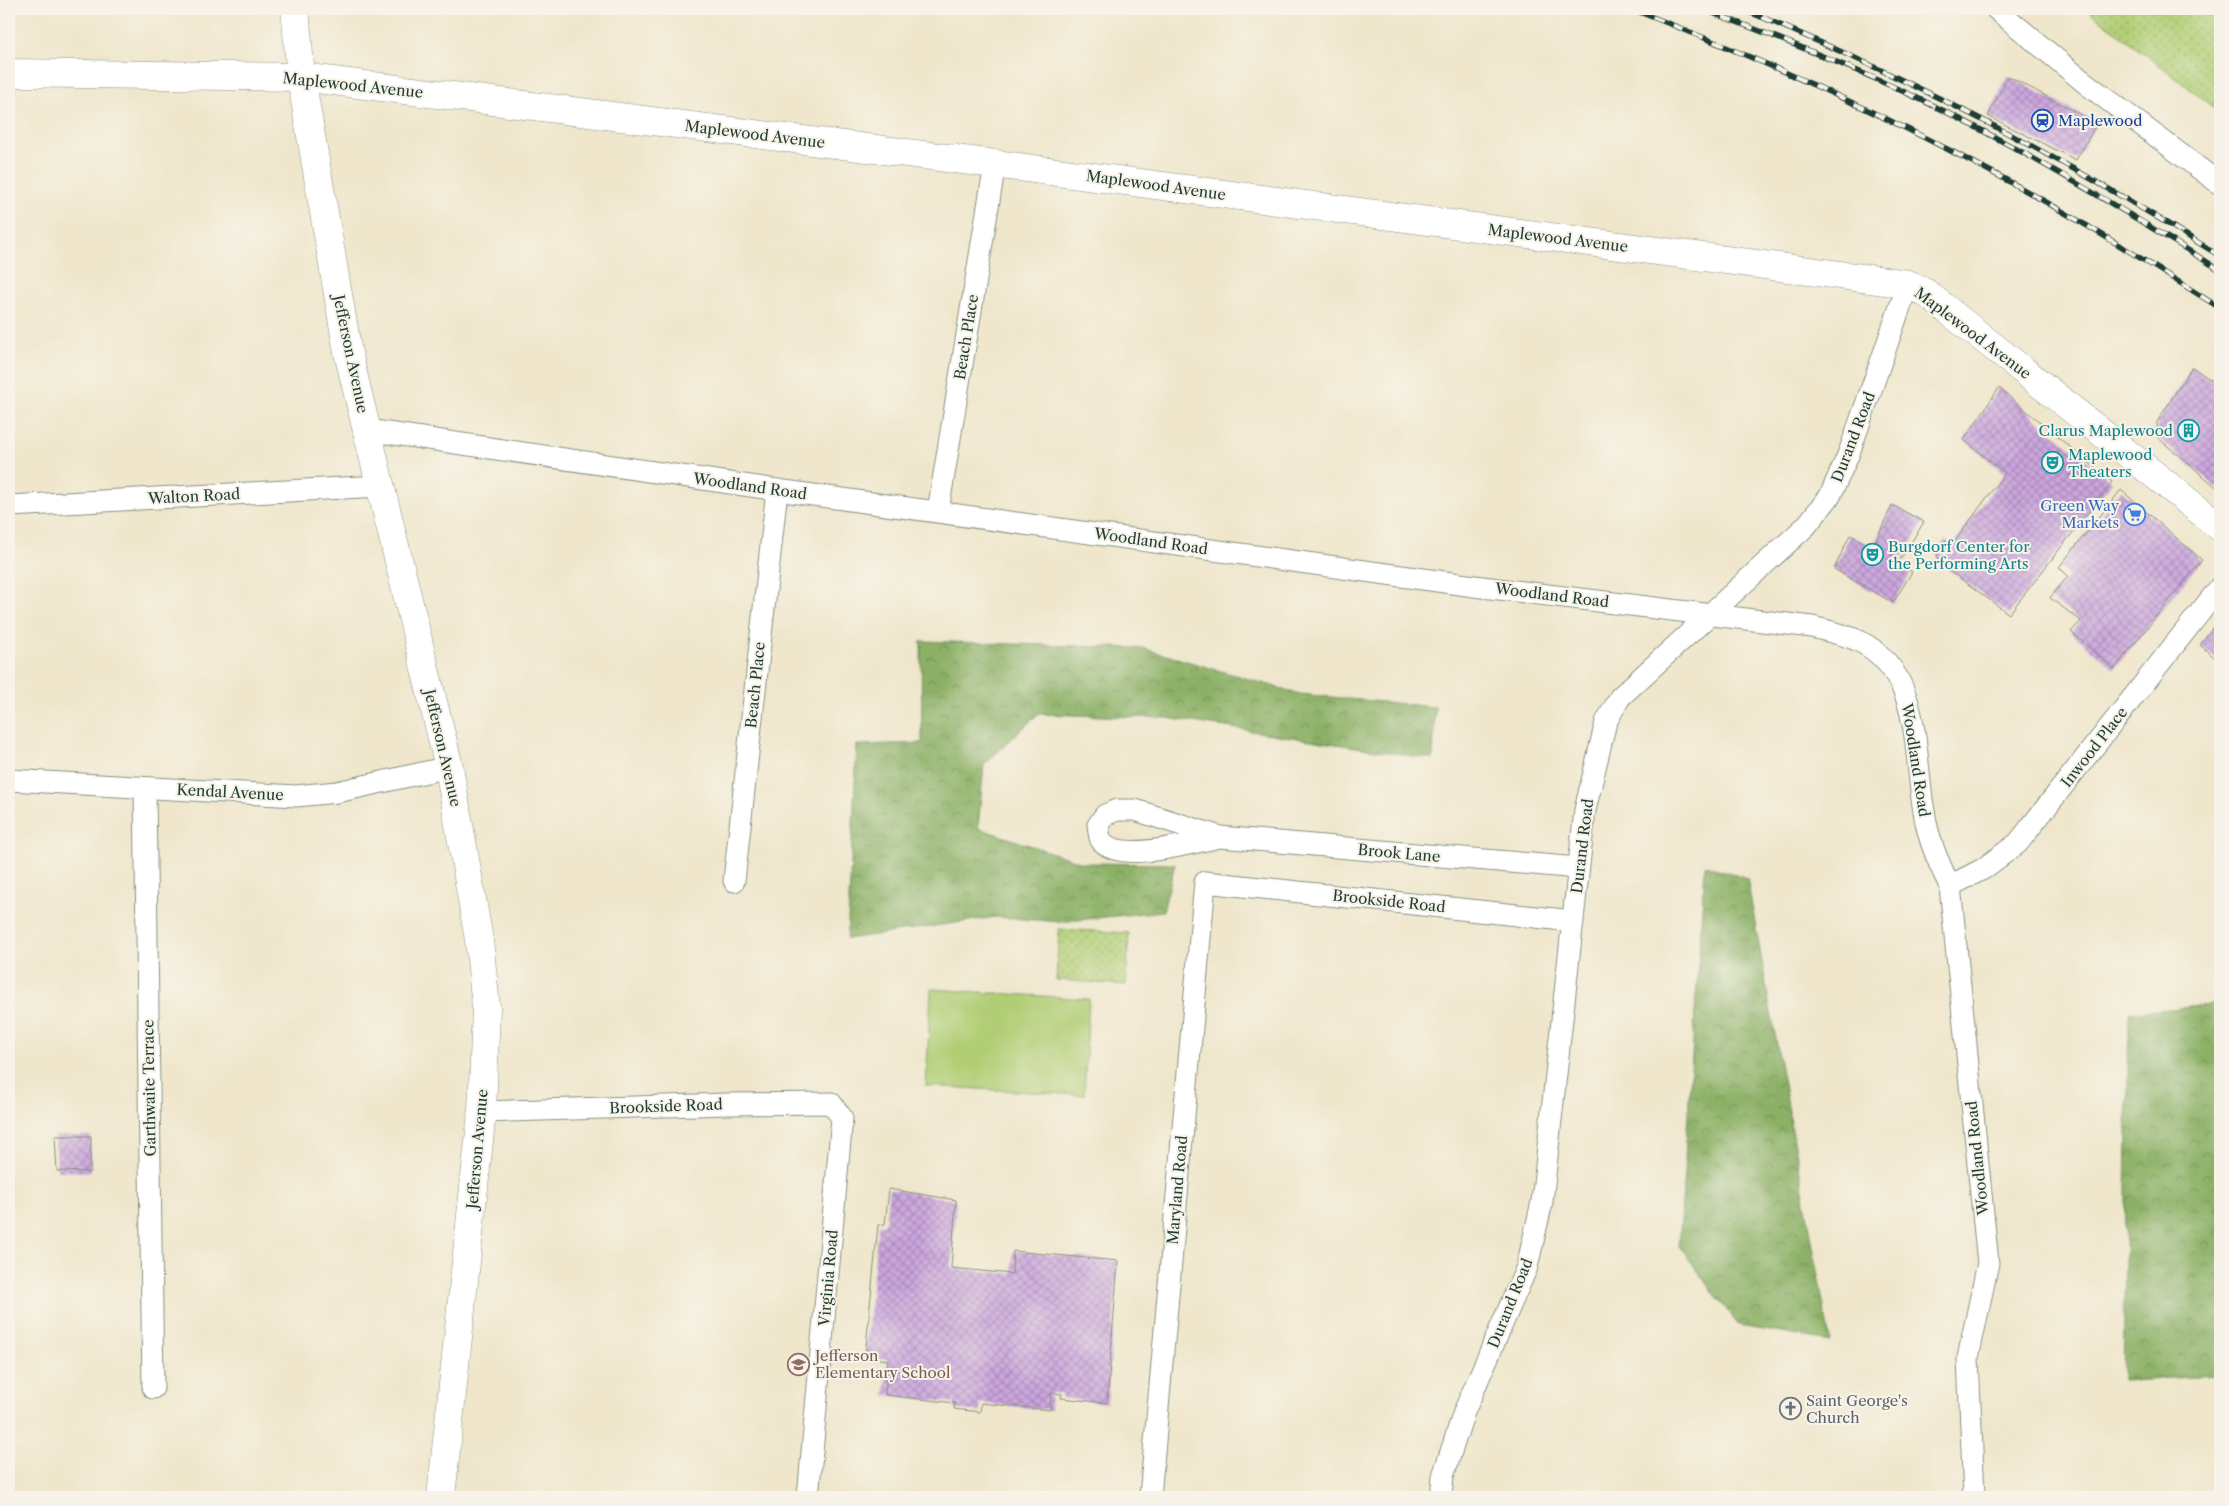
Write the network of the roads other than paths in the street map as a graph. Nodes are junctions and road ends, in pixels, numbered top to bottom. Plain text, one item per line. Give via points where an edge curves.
1 (295, 9) edge
2 (1996, 9) edge
3 (9, 73) edge
4 (301, 77) junction
5 (995, 164) junction
6 (2220, 184) edge
7 (1908, 284) junction
8 (367, 430) junction
9 (380, 486) junction
10 (777, 490) junction
11 (9, 506) edge
12 (938, 511) junction
13 (2220, 527) edge
14 (2220, 587) edge
15 (1708, 614) junction
16 (449, 767) junction
17 (9, 780) edge
18 (145, 788) junction
19 (1220, 838) junction
20 (1578, 868) junction
21 (734, 881) dead end
22 (1205, 882) joint
23 (1950, 886) junction
24 (1573, 921) junction
25 (482, 1112) junction
26 (842, 1118) joint
27 (154, 1388) dead end
28 (441, 1497) edge
29 (808, 1497) edge
30 (1150, 1497) edge
31 (1441, 1497) edge
32 (1974, 1497) edge

1 - 4 street, Jefferson Avenue
2 - 6 street via 2084,82
3 - 4 street, Maplewood Avenue
4 - 5 street, Maplewood Avenue
4 - 8 street, Jefferson Avenue via 348,353
5 - 7 street, Maplewood Avenue
5 - 12 street, Beach Place
7 - 13 street, Maplewood Avenue via 1926,293
7 - 15 street, Durand Road via 1849,453 1830,496 1806,526
8 - 9 street, Jefferson Avenue
8 - 10 street, Woodland Road
9 - 11 street, Walton Road
9 - 16 street, Jefferson Avenue
10 - 12 street, Woodland Road
10 - 21 street, Beach Place
12 - 15 street, Woodland Road via 1464,584
14 - 23 street, Inwood Place via 2018,843 1983,869
15 - 20 street, Durand Road via 1620,697 1606,722 1585,810
15 - 23 street, Woodland Road via 1838,633 1872,649 1886,664 1899,681 1912,716 1928,834
16 - 18 street, Kendal Avenue via 337,792 296,796
16 - 25 street, Jefferson Avenue via 480,940 486,1007
17 - 18 street, Kendal Avenue
18 - 27 street, Garthwaite Terrace
19 - 19 street, Brook Lane via 1135,810 1117,810 1105,815 1098,825 1101,840 1112,849 1138,852
19 - 20 street, Brook Lane
20 - 24 street, Durand Road
22 - 24 street, Brookside Road
22 - 30 street, Maryland Road
23 - 32 street, Woodland Road via 1988,1262 1968,1358
24 - 31 street, Durand Road via 1538,1220 1527,1267 1464,1412 1443,1476
25 - 26 street, Brookside Road via 831,1103
25 - 28 street, Jefferson Avenue
26 - 29 street, Virginia Road

